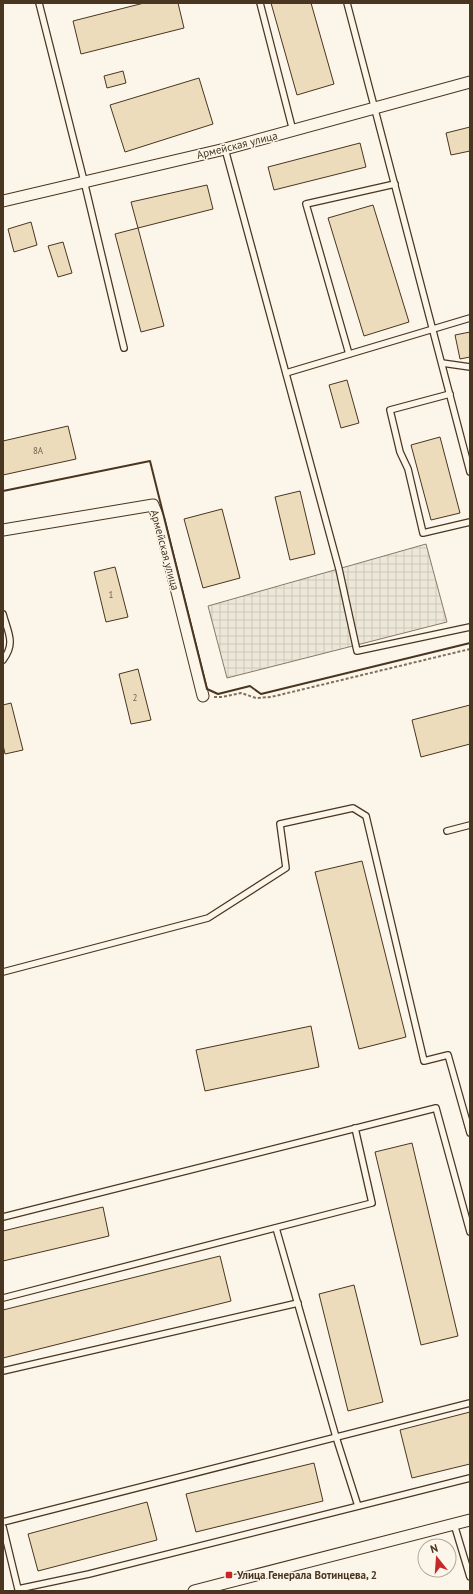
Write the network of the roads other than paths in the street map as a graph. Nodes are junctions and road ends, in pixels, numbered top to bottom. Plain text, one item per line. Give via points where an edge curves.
1 (38, 3) edge
2 (260, 3) edge
3 (348, 3) edge
4 (470, 82) edge
5 (376, 108) junction
6 (293, 131) junction
7 (225, 149) junction
8 (84, 181) junction
9 (395, 184) junction
10 (3, 202) edge
11 (470, 318) edge
12 (433, 329) junction
13 (124, 348) dead end
14 (349, 354) junction
15 (442, 363) junction
16 (470, 367) edge
17 (286, 373) junction
18 (450, 394) junction
19 (470, 472) edge
20 (470, 522) edge
21 (3, 530) edge
22 (3, 614) edge
23 (470, 626) edge
24 (3, 660) edge
25 (203, 696) road end
26 (470, 825) edge
27 (447, 831) dead end
28 (3, 972) edge
29 (355, 1128) junction
30 (470, 1134) edge
31 (3, 1217) edge
32 (276, 1228) junction
33 (470, 1232) edge
34 (3, 1298) edge
35 (298, 1303) junction
36 (3, 1371) edge
37 (470, 1403) edge
38 (336, 1437) junction
39 (470, 1478) edge
40 (358, 1506) junction
41 (470, 1520) edge
42 (3, 1522) edge
43 (454, 1524) junction
44 (3, 1527) edge
45 (470, 1577) edge
46 (232, 1586) edge
47 (194, 1591) edge

1 - 8 lane
2 - 6 lane
3 - 5 lane
4 - 5 street, Армейская улица
5 - 6 street, Армейская улица
5 - 9 lane
6 - 7 street, Армейская улица
7 - 8 street, Армейская улица
7 - 17 lane
8 - 10 street, Армейская улица
8 - 13 lane
9 - 12 lane
9 - 14 lane via 306,204
11 - 12 lane
12 - 14 lane
12 - 15 lane
14 - 17 lane
15 - 16 lane
15 - 18 lane
17 - 23 lane via 339,569 357,651
18 - 19 lane
18 - 20 lane via 390,410 400,452 408,469 423,533
21 - 25 street, Армейская улица via 153,505 159,520
22 - 24 lane via 11,645
26 - 27 lane
28 - 30 lane via 208,918 286,868 280,824 353,808 366,816 424,1061 448,1056
29 - 31 lane
29 - 32 lane via 372,1203
29 - 33 lane via 436,1108
32 - 34 lane
32 - 35 lane
35 - 36 lane
35 - 38 lane
37 - 38 lane
38 - 40 lane
38 - 42 lane
39 - 40 lane
40 - 44 lane via 89,1574 18,1589
41 - 43 street
43 - 45 lane
43 - 46 street
46 - 47 street

